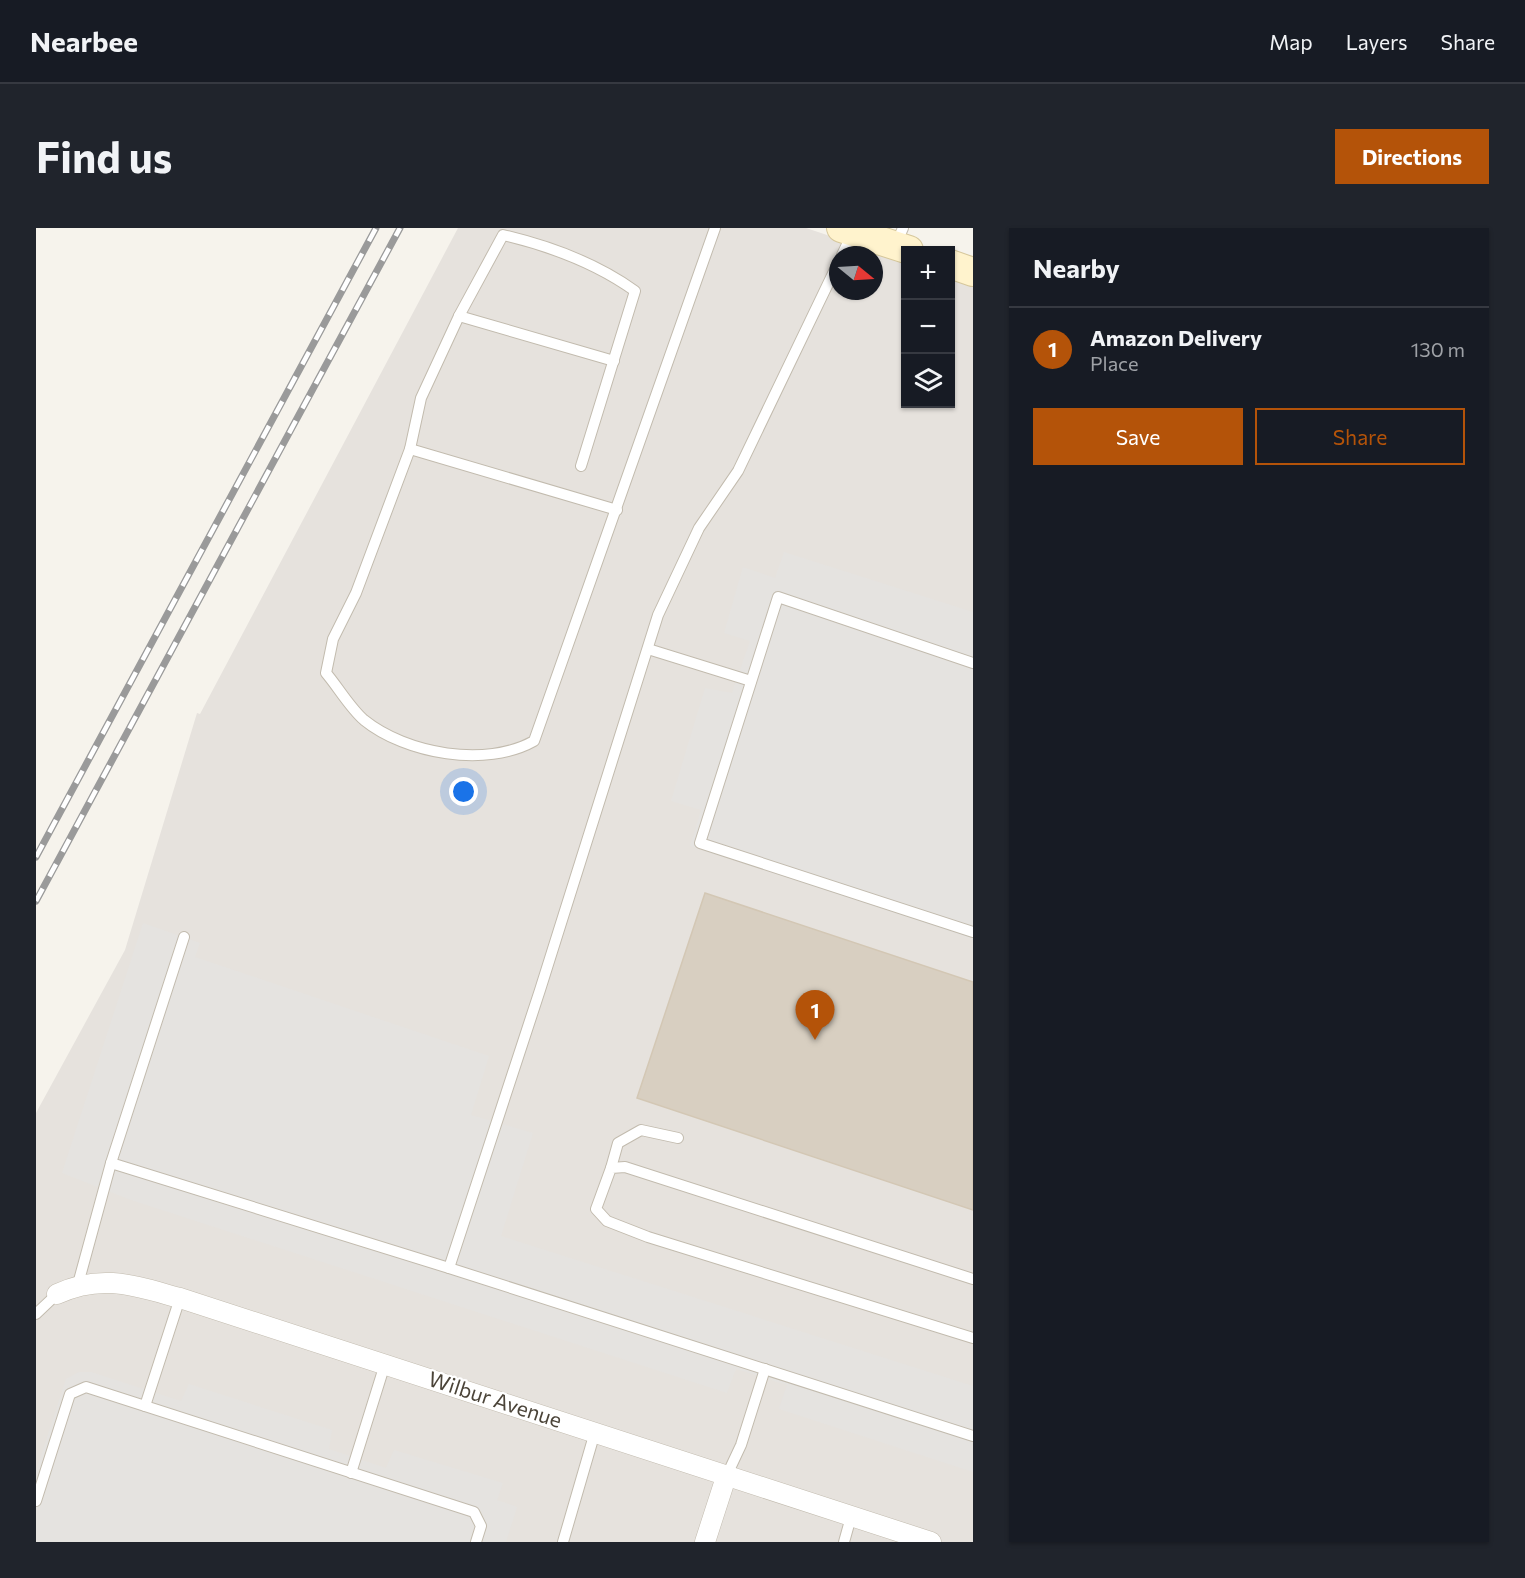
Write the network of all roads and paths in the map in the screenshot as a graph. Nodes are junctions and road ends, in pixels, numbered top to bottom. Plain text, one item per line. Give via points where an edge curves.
1 (715, 228) edge
2 (845, 238) edge
3 (902, 242) edge
4 (955, 265) edge
5 (973, 272) edge
6 (829, 282) edge
7 (459, 316) junction
8 (614, 361) junction
9 (410, 449) junction
10 (581, 466) dead end
11 (616, 510) junction
12 (648, 649) junction
13 (973, 663) edge
14 (751, 681) junction
15 (973, 933) edge
16 (184, 937) dead end
17 (678, 1138) dead end
18 (111, 1163) junction
19 (610, 1168) junction
20 (449, 1268) junction
21 (973, 1279) edge
22 (78, 1284) junction
23 (57, 1294) joint
24 (180, 1298) junction
25 (36, 1314) edge
26 (973, 1338) edge
27 (386, 1364) junction
28 (765, 1369) junction
29 (145, 1406) junction
30 (595, 1432) junction
31 (973, 1436) edge
32 (351, 1473) junction
33 (726, 1477) junction
34 (36, 1501) edge
35 (851, 1517) junction
36 (476, 1542) edge
37 (563, 1542) edge
38 (705, 1542) edge
39 (844, 1542) edge
40 (931, 1542) edge

1 - 11 lane
2 - 3 street
4 - 5 street
6 - 12 lane via 738,471 699,528 658,615
7 - 8 lane
7 - 8 lane via 503,235 529,241 607,271 635,291
7 - 9 lane via 422,398
8 - 10 lane
9 - 11 lane
9 - 11 lane via 356,593 333,639 326,673 363,719 405,744 426,751 515,751 534,741
12 - 14 lane
12 - 20 lane
13 - 14 lane via 778,597
14 - 15 lane via 700,843
16 - 18 lane
17 - 19 lane via 641,1130 618,1143
18 - 20 lane
18 - 22 lane
19 - 21 lane via 625,1167 669,1180
19 - 26 lane via 596,1209 607,1221
20 - 28 lane
22 - 23 street, Wilbur Avenue
22 - 24 street, Wilbur Avenue via 122,1283
23 - 25 lane
24 - 27 street, Wilbur Avenue
24 - 29 lane
27 - 30 street, Wilbur Avenue
27 - 32 lane
28 - 31 lane
28 - 33 lane via 741,1445
29 - 32 lane
29 - 34 lane via 86,1387 70,1394
30 - 33 street, Wilbur Avenue
30 - 37 lane
32 - 36 lane via 474,1512 481,1526
33 - 35 street, Wilbur Avenue
33 - 38 street
35 - 39 lane
35 - 40 street, Wilbur Avenue

